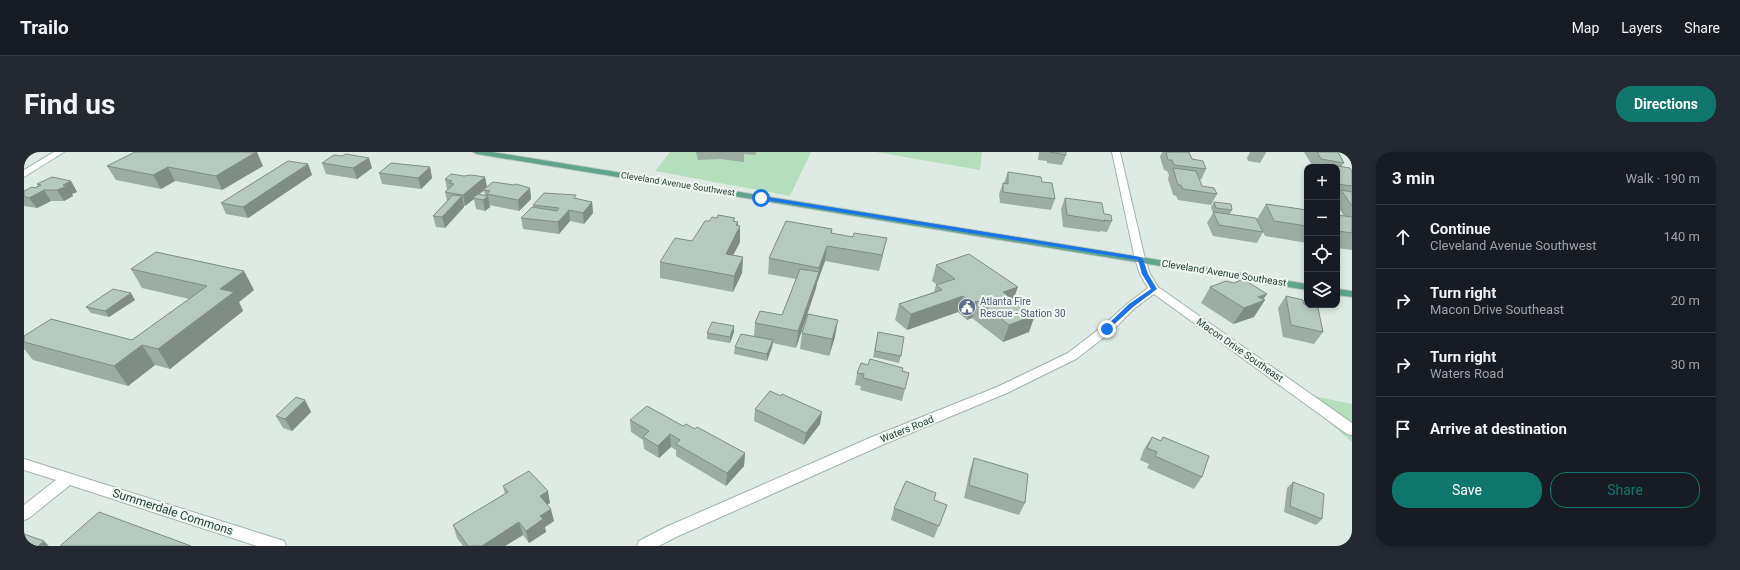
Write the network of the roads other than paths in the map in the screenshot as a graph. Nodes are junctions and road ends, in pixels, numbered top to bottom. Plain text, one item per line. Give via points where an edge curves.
1 (60, 152) edge
2 (477, 152) edge
3 (1116, 152) edge
4 (24, 174) edge
5 (1140, 259) junction
6 (1304, 286) edge
7 (1154, 289) junction
8 (1340, 292) edge
9 (1352, 294) edge
10 (1352, 430) edge
11 (24, 464) edge
12 (68, 478) junction
13 (24, 514) edge
14 (278, 546) edge
15 (645, 546) edge

1 - 4 street
2 - 5 main road, Cleveland Avenue Southwest
3 - 5 street, Macon Drive Southeast
5 - 6 main road, Cleveland Avenue Southeast
5 - 7 street, Macon Drive Southeast
7 - 10 street, Macon Drive Southeast
7 - 15 street, Waters Road via 1072,356 1002,390 877,441 671,532
8 - 9 main road
11 - 12 street, Summerdale Commons
12 - 13 street
12 - 14 street, Summerdale Commons

